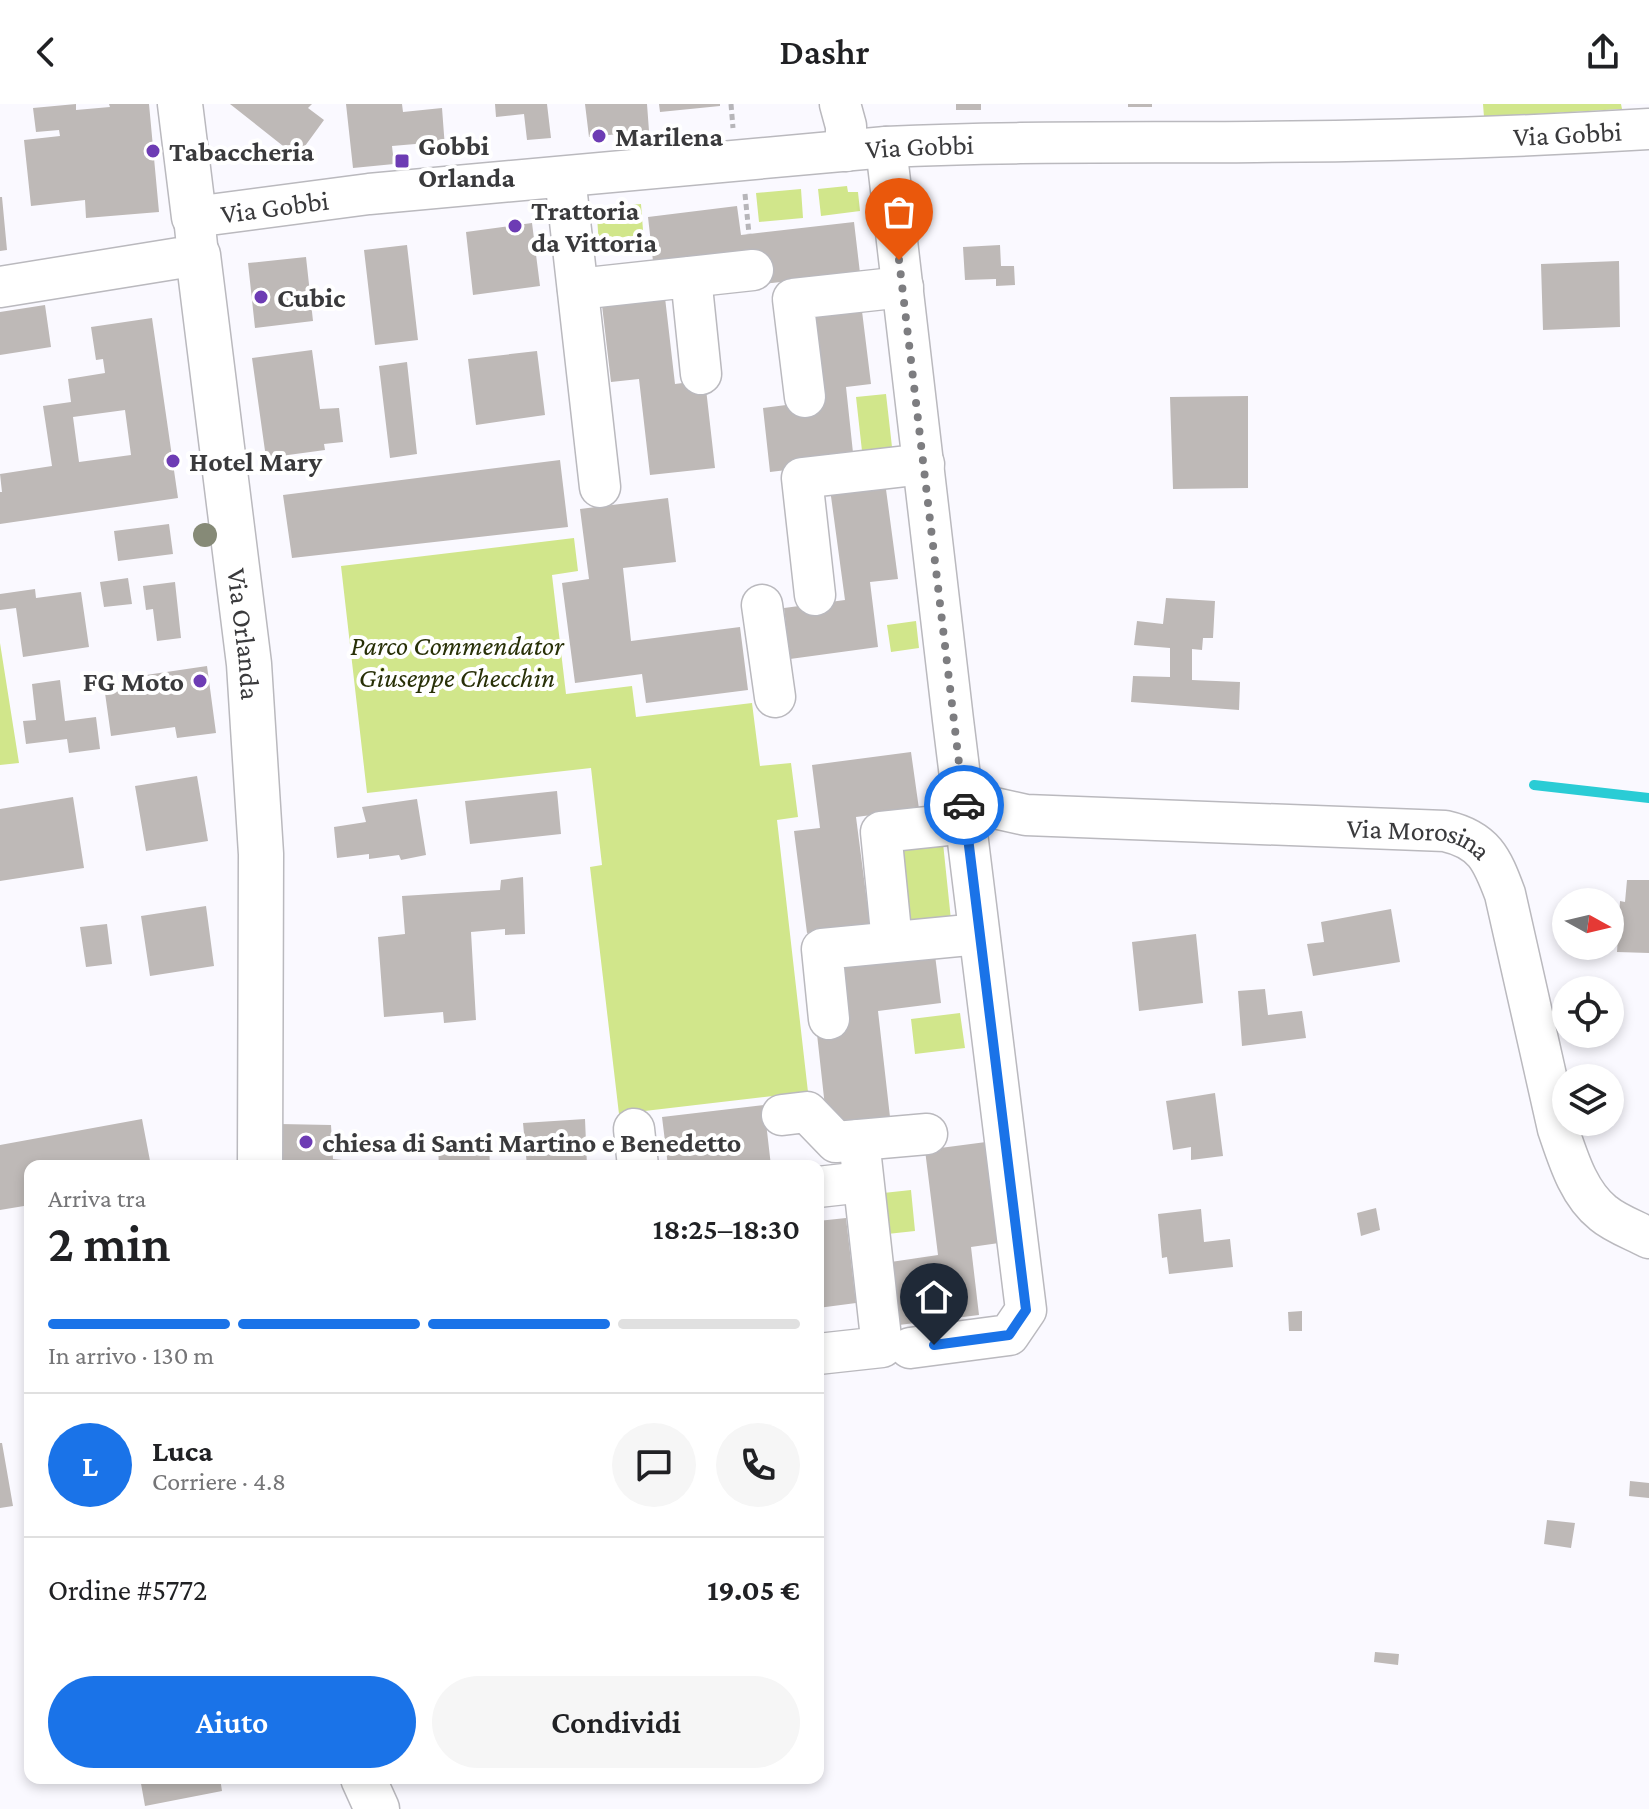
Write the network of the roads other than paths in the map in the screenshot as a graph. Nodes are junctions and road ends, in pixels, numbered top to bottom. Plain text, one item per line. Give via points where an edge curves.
1 (180, 104) edge
2 (840, 104) edge
3 (1649, 129) edge
4 (886, 147) junction
5 (846, 151) junction
6 (565, 177) junction
7 (196, 236) junction
8 (751, 252) road end
9 (691, 277) junction
10 (0, 287) edge
11 (903, 287) junction
12 (578, 289) junction
13 (701, 374) dead end
14 (805, 397) dead end
15 (924, 464) junction
16 (600, 487) dead end
17 (815, 595) dead end
18 (762, 605) dead end
19 (775, 697) dead end
20 (964, 811) junction
21 (979, 934) junction
22 (892, 942) junction
23 (829, 1019) dead end
24 (782, 1115) dead end
25 (927, 1134) dead end
26 (859, 1140) junction
27 (260, 1160) edge
28 (863, 1182) junction
29 (824, 1186) edge
30 (1649, 1238) edge
31 (910, 1348) dead end
32 (824, 1353) edge
33 (361, 1784) edge
34 (364, 1784) edge
35 (362, 1809) edge
36 (377, 1809) edge

1 - 7 main road, Via Orlanda
2 - 5 street
3 - 4 street, Via Gobbi via 1502,137 1407,156 954,144
4 - 5 street, Via Gobbi
4 - 11 street
5 - 6 street, Via Gobbi
6 - 7 street, Via Gobbi via 369,194
6 - 12 street
7 - 10 street, Via Gobbi
7 - 27 main road, Via Orlanda via 249,664 261,854
8 - 9 street
9 - 12 street
9 - 13 street
11 - 14 street via 793,299
11 - 15 street
12 - 16 street
15 - 17 street via 802,478
15 - 20 street
18 - 19 street
20 - 21 street
20 - 22 street via 881,832
20 - 30 street, Via Morosina via 990,807 1026,815 1445,831 1479,844 1505,894 1571,1167 1603,1213
21 - 22 street
21 - 31 street via 1026,1310 1009,1335
22 - 23 street via 822,949
24 - 26 street via 807,1112 836,1142
25 - 26 street
26 - 28 street
28 - 29 street
28 - 32 street via 882,1347
33 - 35 street
34 - 36 main road

